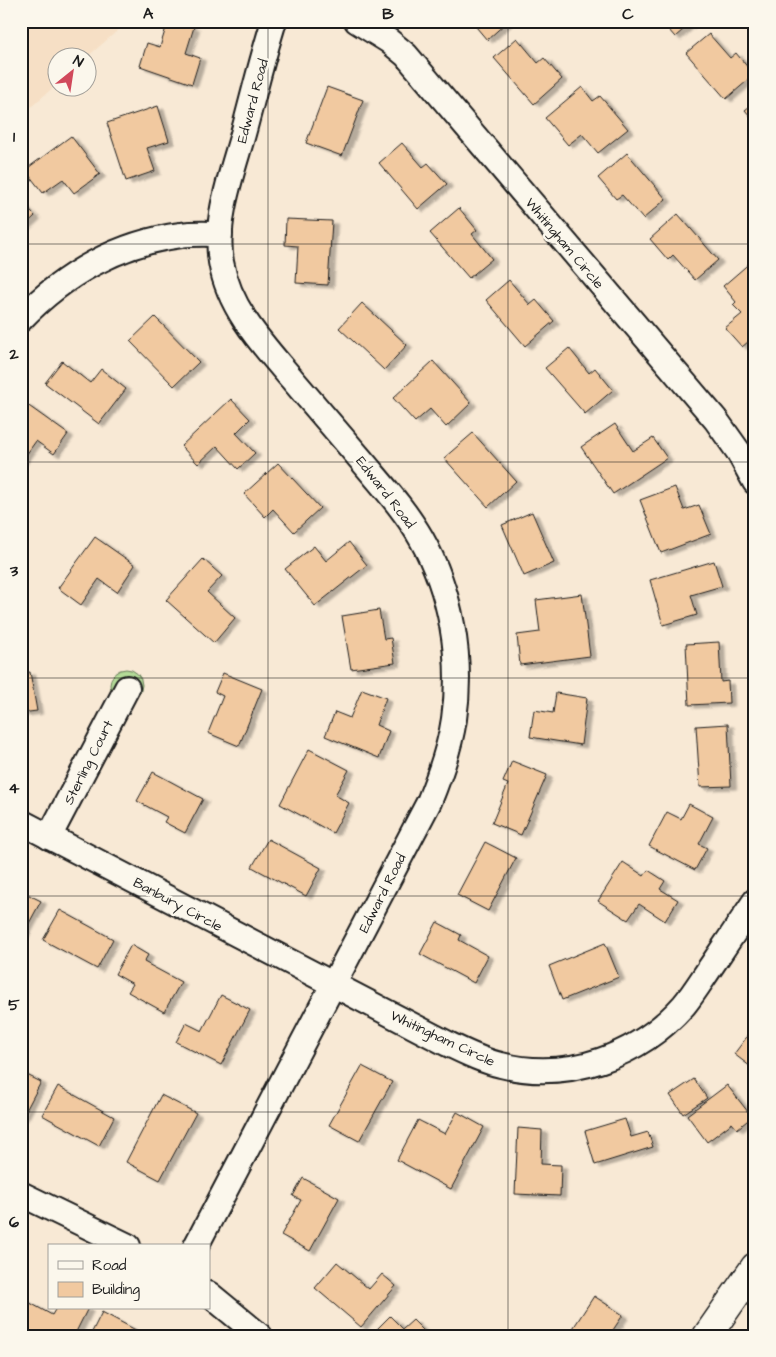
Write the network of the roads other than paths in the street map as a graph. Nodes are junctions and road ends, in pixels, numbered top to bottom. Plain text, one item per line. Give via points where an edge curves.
1 (274, 21) edge
2 (356, 21) edge
3 (220, 234) junction
4 (21, 320) edge
5 (755, 482) edge
6 (127, 688) dead end
7 (21, 822) edge
8 (50, 837) junction
9 (755, 901) edge
10 (334, 985) junction
11 (21, 1194) edge
12 (124, 1244) edge
13 (197, 1244) edge
14 (755, 1267) edge
15 (210, 1295) edge
16 (712, 1334) edge
17 (260, 1336) edge

1 - 3 street, Edward Road via 226,196
2 - 5 street, Whitingham Circle via 389,41 412,63 716,420
3 - 4 street via 182,235 126,248 69,277
3 - 10 street, Edward Road via 225,279 236,307 266,348 395,500 420,537 440,579 454,639 457,678 454,719 438,781
6 - 8 street, Sterling Court
7 - 8 street, Banbury Circle
8 - 10 street, Banbury Circle
9 - 10 street, Whitingham Circle via 684,1005 664,1025 618,1054 577,1067 524,1069 481,1059
10 - 13 street, Edward Road
11 - 12 street
14 - 16 street
15 - 17 street

